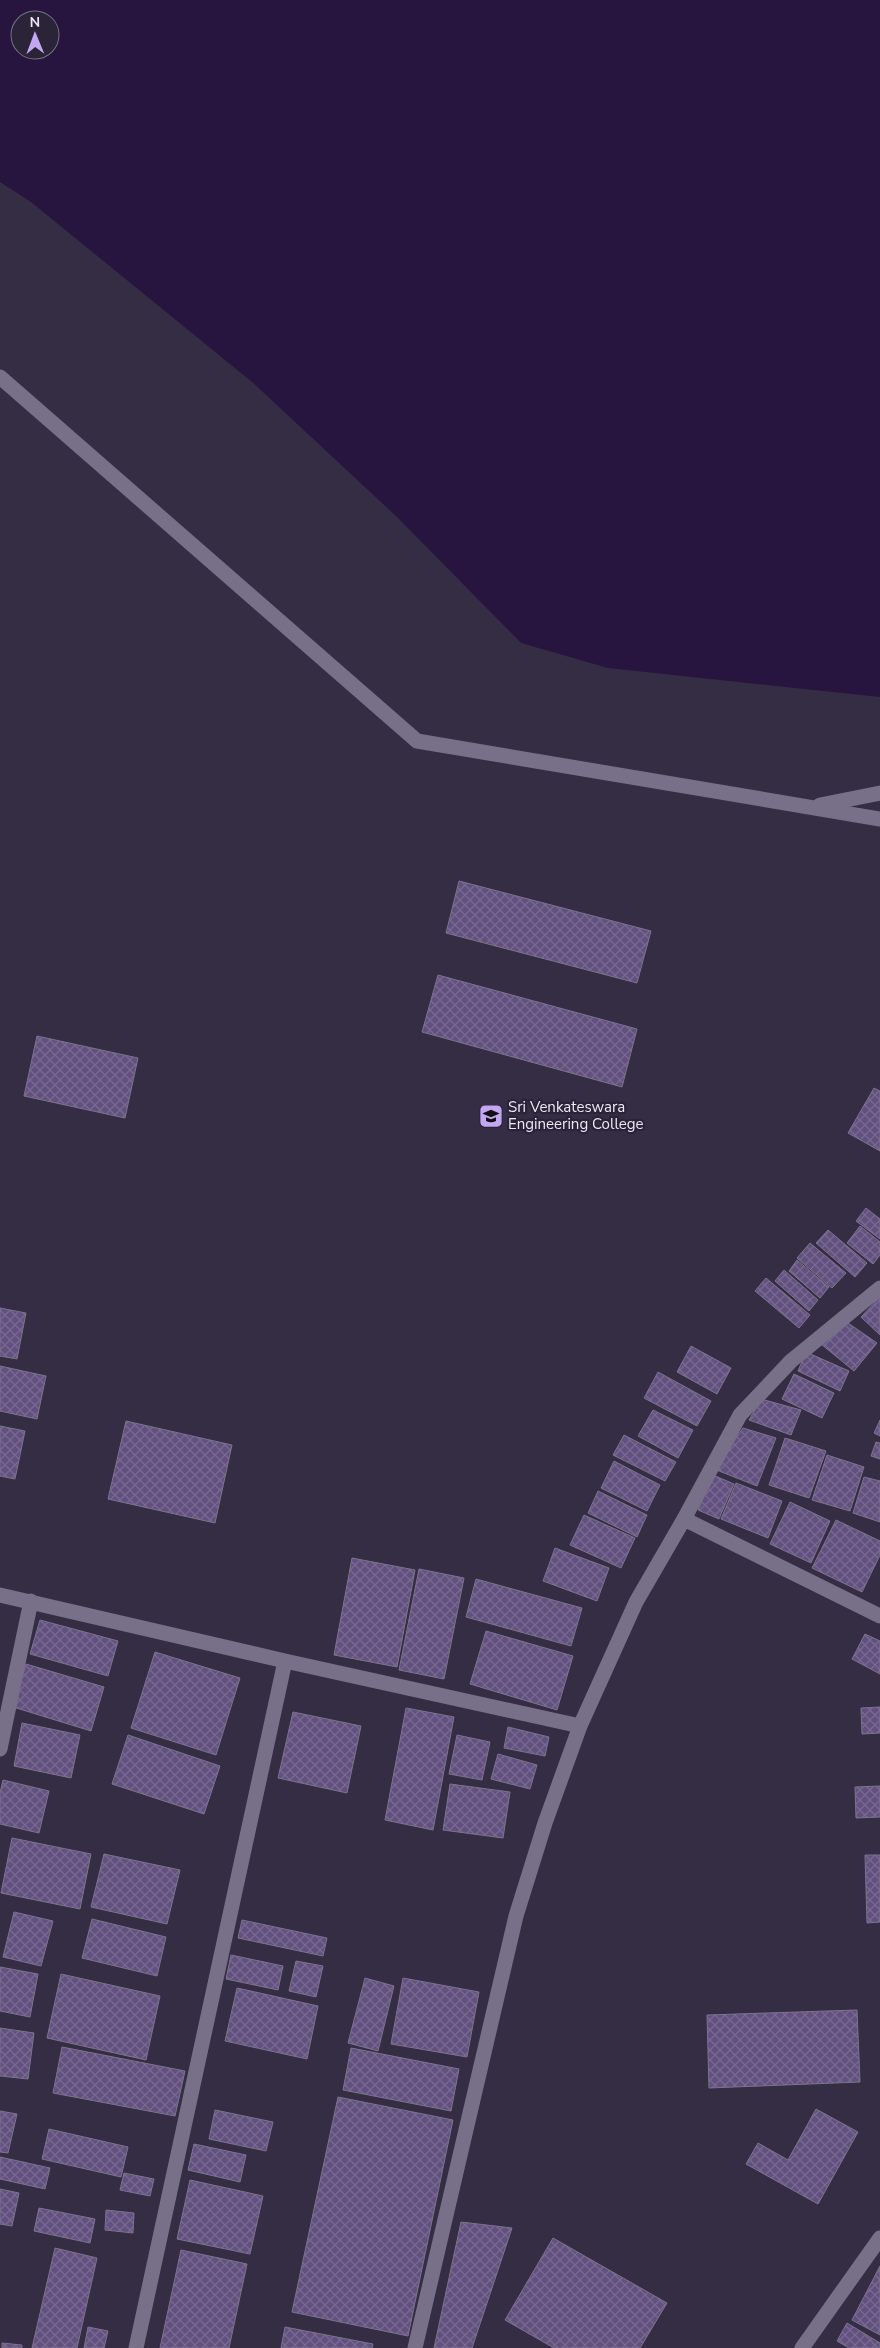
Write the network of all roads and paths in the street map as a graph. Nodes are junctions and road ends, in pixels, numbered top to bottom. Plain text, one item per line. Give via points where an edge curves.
1 (0, 378) edge
2 (880, 793) edge
3 (811, 807) junction
4 (880, 819) edge
5 (880, 1288) edge
6 (684, 1520) junction
7 (0, 1595) edge
8 (31, 1602) junction
9 (880, 1616) edge
10 (285, 1661) junction
11 (580, 1726) junction
12 (0, 1749) edge
13 (880, 2238) edge
14 (136, 2348) edge
15 (415, 2348) edge
16 (802, 2348) edge

1 - 3 street via 417,741
2 - 3 street
3 - 4 street
5 - 6 street via 791,1361 740,1415
6 - 9 street
6 - 11 street via 636,1602
7 - 8 street
8 - 10 street
8 - 12 street
10 - 11 street
10 - 14 street
11 - 15 street via 516,1916
13 - 16 street

